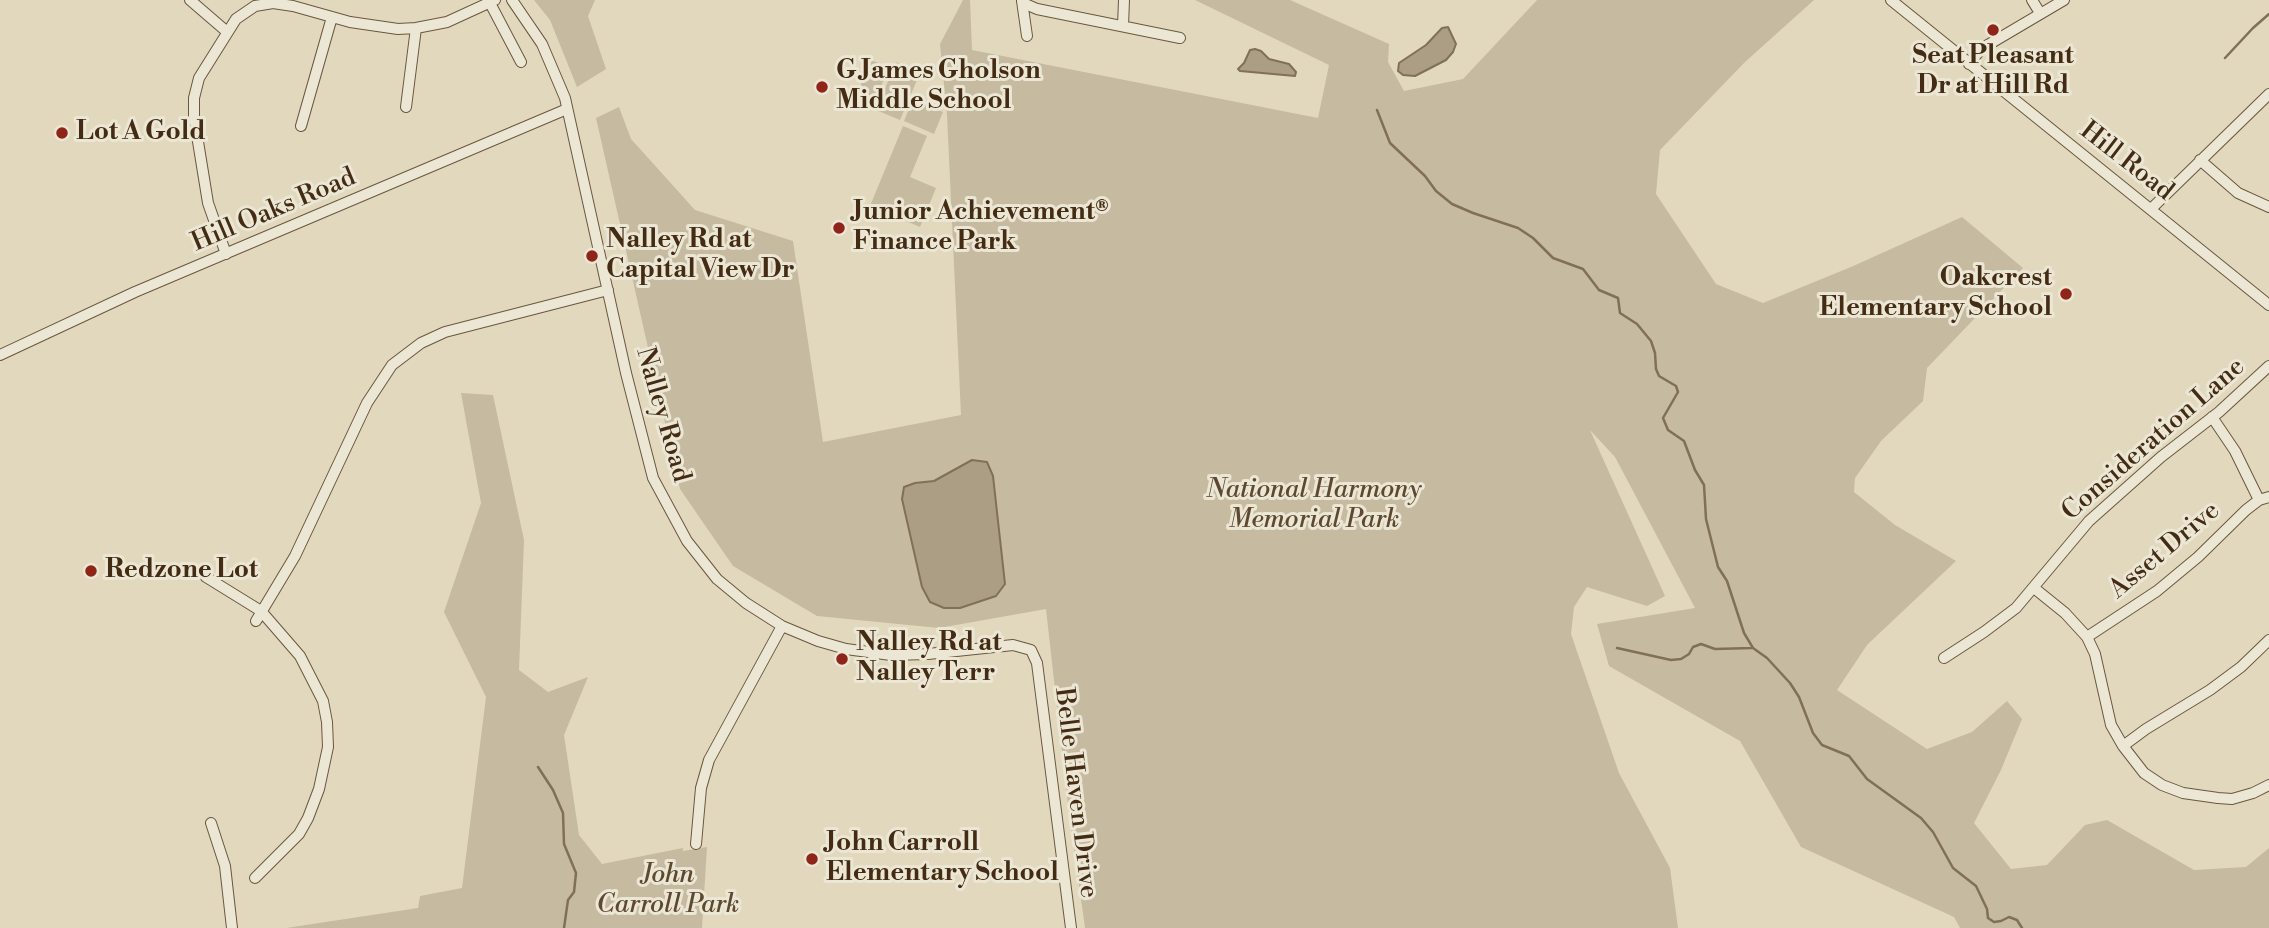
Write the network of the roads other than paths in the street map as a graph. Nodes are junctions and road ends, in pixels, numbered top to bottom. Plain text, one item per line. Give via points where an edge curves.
1 (190, 0) edge
2 (512, 0) edge
3 (1124, 0) edge
4 (1891, 0) edge
5 (2032, 0) edge
6 (2064, 0) edge
7 (493, 2) edge
8 (1023, 2) edge
9 (2040, 13) junction
10 (332, 17) junction
11 (1123, 26) junction
12 (416, 28) junction
13 (226, 31) junction
14 (1027, 36) dead end
15 (1180, 38) dead end
16 (522, 62) dead end
17 (1969, 64) junction
18 (2269, 94) edge
19 (407, 107) dead end
20 (567, 109) junction
21 (301, 126) dead end
22 (2200, 160) junction
23 (2269, 207) edge
24 (2152, 208) junction
25 (226, 254) junction
26 (608, 290) junction
27 (2269, 305) edge
28 (0, 355) edge
29 (2269, 366) edge
30 (2212, 417) junction
31 (2264, 498) edge
32 (206, 576) dead end
33 (2034, 588) junction
34 (259, 616) junction
35 (782, 626) junction
36 (2087, 637) junction
37 (2269, 640) edge
38 (1944, 658) dead end
39 (1037, 663) joint
40 (2123, 746) junction
41 (2269, 785) edge
42 (211, 823) dead end
43 (696, 844) dead end
44 (255, 878) dead end
45 (232, 928) edge
46 (1071, 928) edge

1 - 13 street
2 - 20 street, Nalley Road via 542,44
3 - 11 street
4 - 17 street, Hill Road
5 - 9 street
6 - 9 street
7 - 12 street via 441,24
7 - 16 street
8 - 11 street via 1037,9
8 - 14 street
9 - 17 street via 1981,49
10 - 12 street
10 - 13 street via 293,6 263,4 248,10
10 - 21 street
11 - 15 street
12 - 19 street
13 - 25 street via 199,78 194,99 208,203
17 - 24 street, Hill Road
18 - 22 street
20 - 25 street, Hill Oaks Road
20 - 26 street, Nalley Road
22 - 23 street via 2238,193
22 - 24 street
24 - 27 street, Hill Road
25 - 28 street, Hill Oaks Road
26 - 34 street via 445,332 421,343 393,365 367,403 295,556
26 - 35 street, Nalley Road via 653,478 670,512 717,579
29 - 30 street, Consideration Lane
30 - 31 street
30 - 33 street, Consideration Lane via 2089,521
31 - 36 street, Asset Drive via 2180,573
32 - 34 street
33 - 36 street
33 - 38 street, Consideration Lane via 1997,623
34 - 44 street via 300,656 312,677 323,701 328,747 319,789 303,826
35 - 39 street, Nalley Road via 835,646 891,654 1019,646 1031,650
35 - 43 street via 709,760 701,788
36 - 40 street via 2098,665 2108,717
37 - 40 street via 2210,690
39 - 46 street, Belle Haven Drive
40 - 41 street via 2152,779 2194,796 2232,799
42 - 45 street via 225,866

